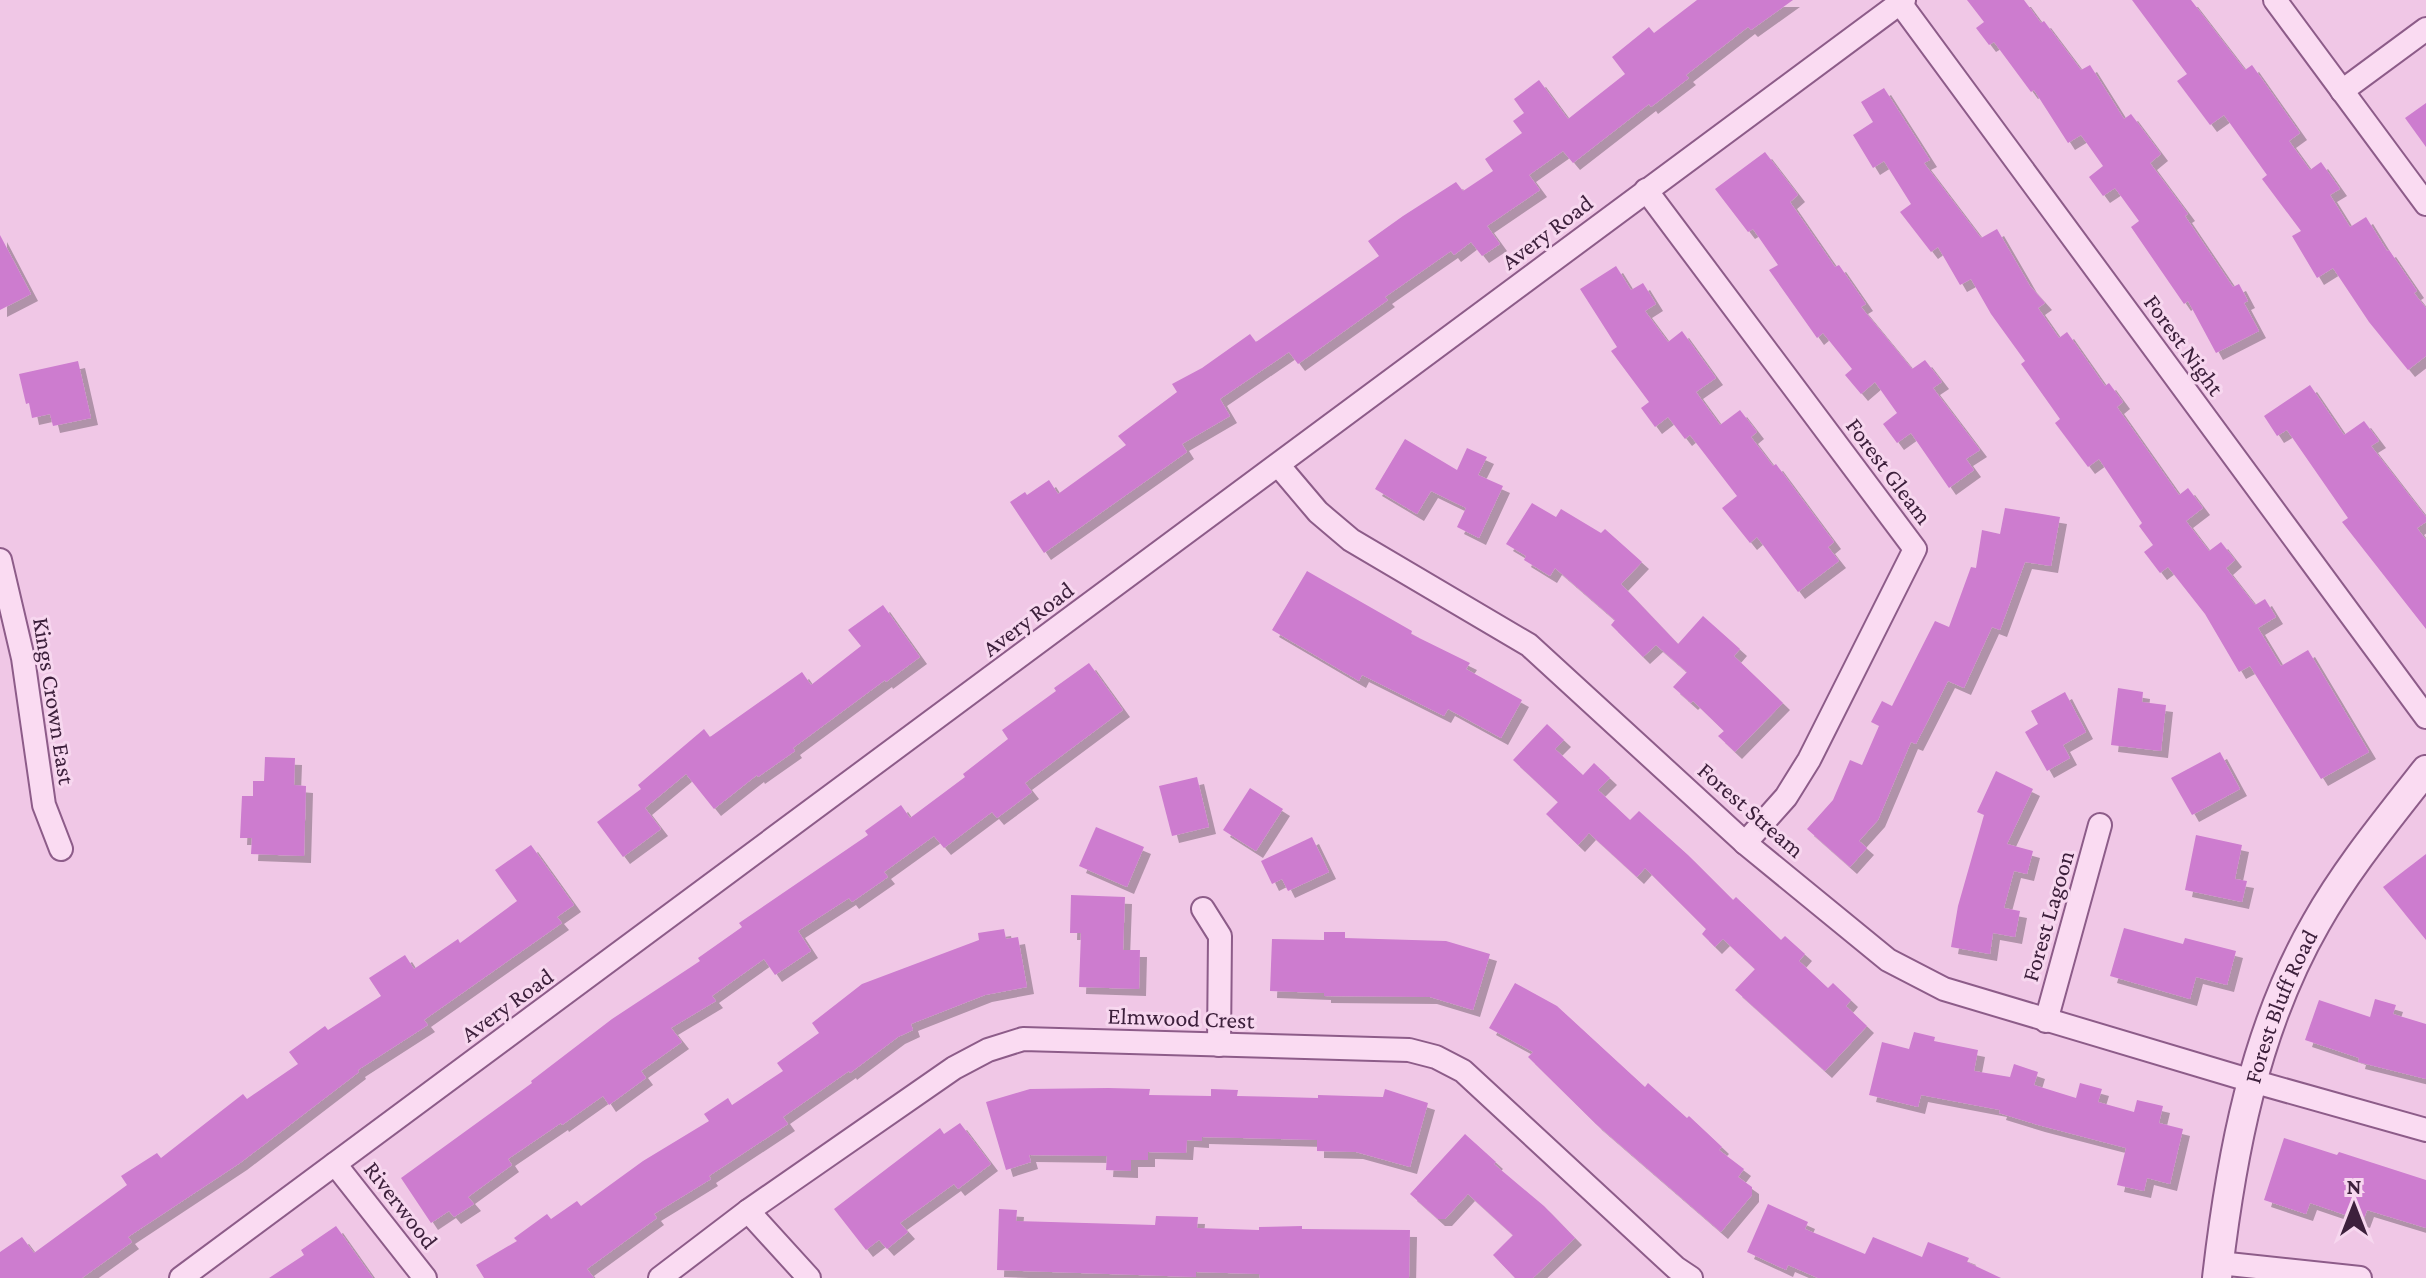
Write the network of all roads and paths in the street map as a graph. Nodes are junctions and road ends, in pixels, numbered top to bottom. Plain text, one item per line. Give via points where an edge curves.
1 (2275, 0) edge
2 (1902, 1) edge
3 (2426, 29) edge
4 (2342, 91) junction
5 (1646, 190) junction
6 (2426, 204) edge
7 (1279, 466) junction
8 (0, 560) edge
9 (2426, 717) edge
10 (2426, 770) edge
11 (2100, 825) dead end
12 (1745, 843) junction
13 (61, 849) dead end
14 (1203, 909) dead end
15 (2046, 1021) junction
16 (1219, 1045) junction
17 (2252, 1081) junction
18 (2426, 1130) edge
19 (335, 1164) junction
20 (748, 1211) junction
21 (2218, 1270) edge
22 (1676, 1275) edge
23 (181, 1278) edge
24 (425, 1278) edge
25 (660, 1278) edge
26 (809, 1278) edge
27 (2360, 1278) edge

1 - 4 street
2 - 5 street, Avery Road
2 - 9 street, Forest Night
3 - 4 street
4 - 6 street
5 - 7 street, Avery Road
5 - 12 street, Forest Gleam via 1915,549 1809,760 1786,797
7 - 12 street, Forest Stream via 1318,512 1351,540 1529,645
7 - 19 street, Avery Road
8 - 13 street, Kings Crown East via 23,658 44,805
10 - 17 street, Forest Bluff Road via 2360,854 2316,923 2279,996
11 - 15 street, Forest Lagoon
12 - 15 street, Forest Stream via 1888,960 1944,989
14 - 16 street via 1220,936
15 - 17 street, Forest Stream
16 - 20 street, Elmwood Crest via 1023,1039 988,1050
16 - 22 street, Elmwood Crest via 1409,1050 1436,1057 1463,1071
17 - 18 street, Forest Stream
17 - 21 street, Forest Bluff Road
19 - 23 street, Avery Road
19 - 24 street, Riverwood
20 - 25 street, Elmwood Crest
20 - 26 street
21 - 27 street

